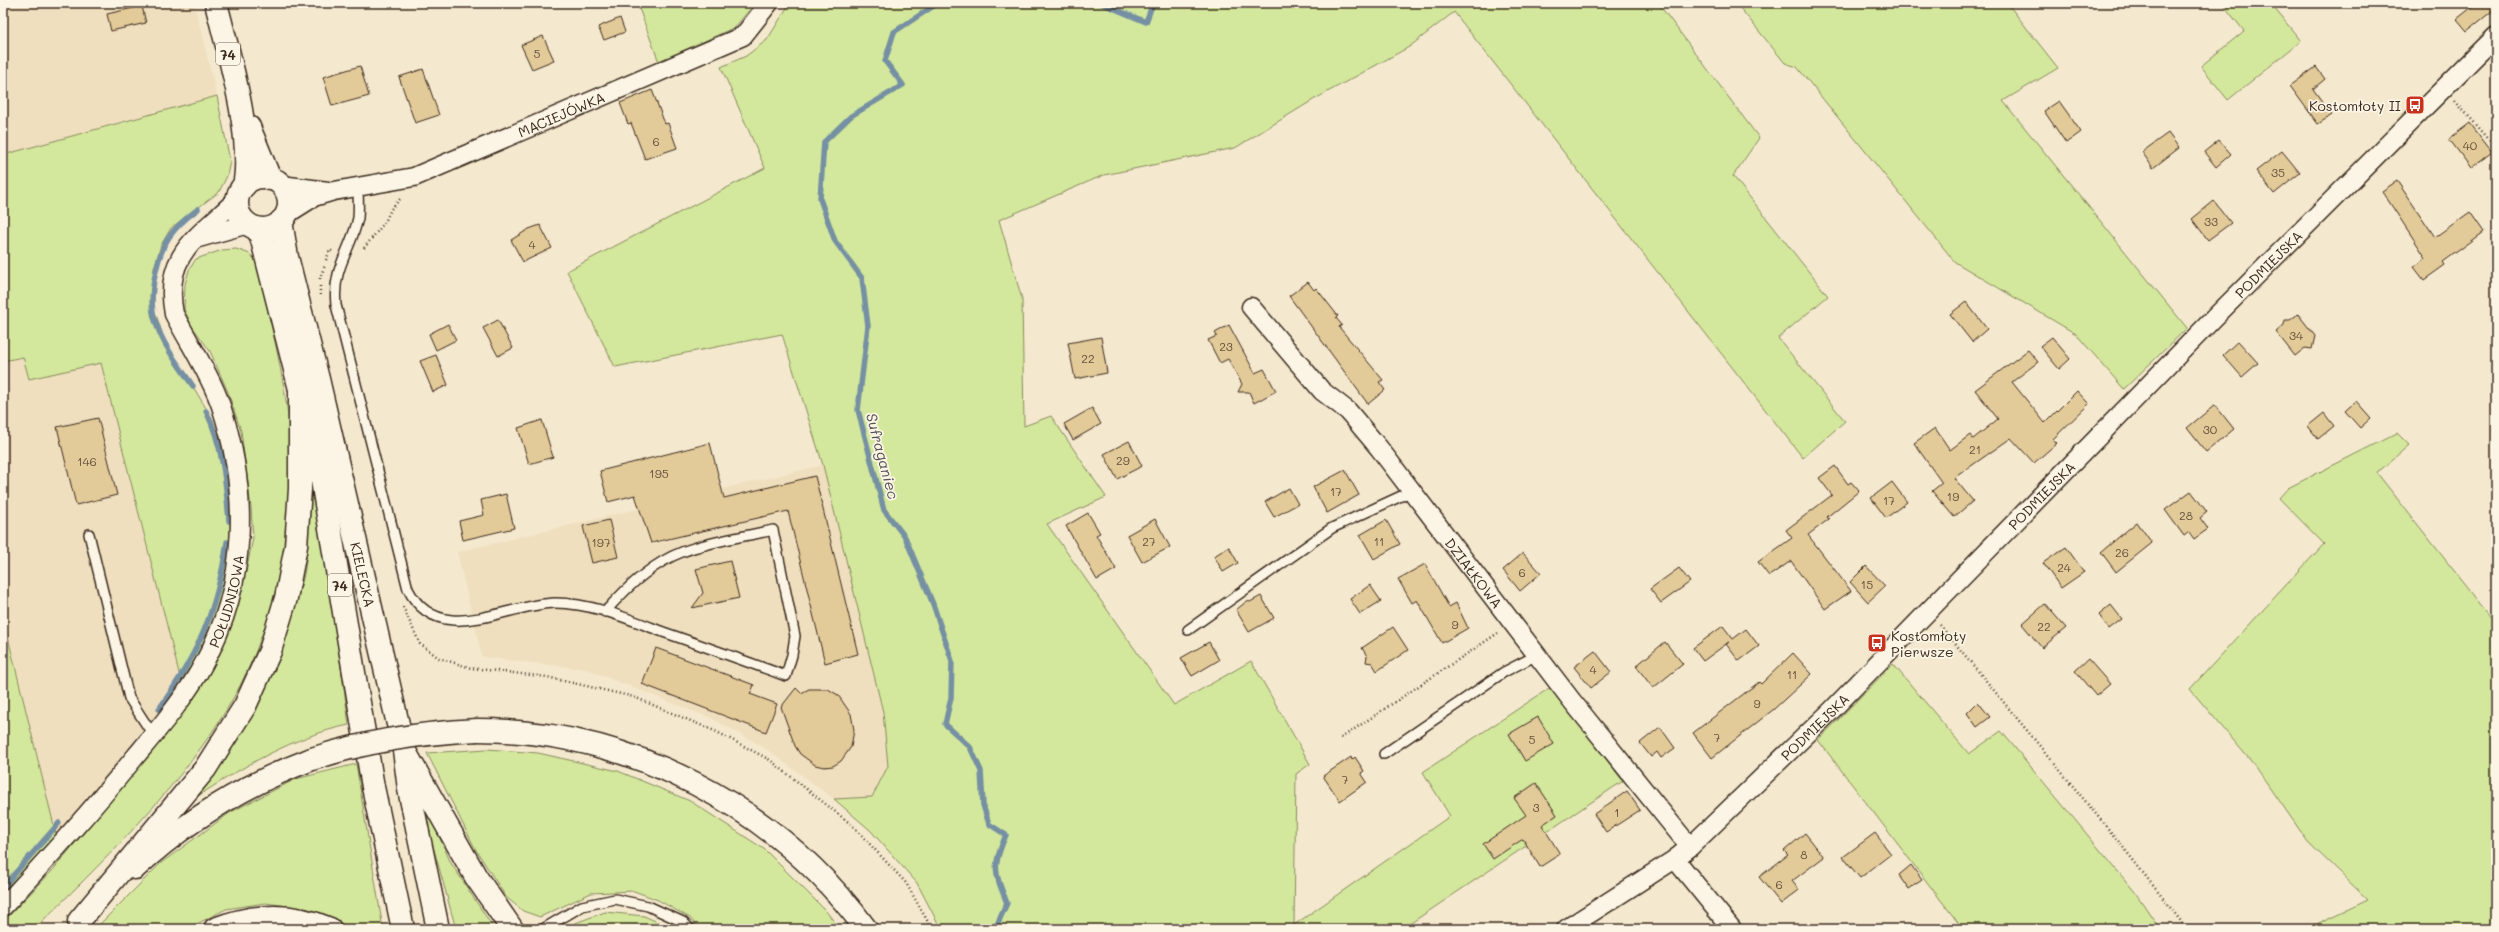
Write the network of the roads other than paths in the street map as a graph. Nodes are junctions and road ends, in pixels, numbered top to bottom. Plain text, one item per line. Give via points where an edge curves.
1 (216, 3) edge
2 (769, 3) edge
3 (2496, 36) edge
4 (240, 106) junction
5 (276, 182) junction
6 (243, 186) junction
7 (358, 187) junction
8 (334, 191) junction
9 (284, 217) junction
10 (252, 226) junction
11 (194, 240) junction
12 (1251, 306) dead end
13 (300, 384) junction
14 (1412, 491) junction
15 (89, 534) dead end
16 (605, 612) junction
17 (1188, 630) dead end
18 (1537, 655) junction
19 (153, 735) junction
20 (404, 750) junction
21 (1384, 754) dead end
22 (1690, 847) junction
23 (1675, 859) junction
24 (3, 907) edge
25 (75, 925) edge
26 (215, 929) edge
27 (330, 929) edge
28 (403, 929) edge
29 (438, 929) edge
30 (512, 929) edge
31 (543, 929) edge
32 (690, 929) edge
33 (866, 929) edge
34 (1566, 929) edge
35 (1732, 929) edge

1 - 4 main road, 74
2 - 7 street, MACIEJÓWKA via 743,36 414,177
3 - 22 street, PODMIEJSKA via 2220,312 1830,712
4 - 5 main road, 74
4 - 6 main road, 74
5 - 6 main road via 256,179
5 - 8 street, MACIEJÓWKA
5 - 9 main road, 74 via 288,197
6 - 10 main road, 74 via 239,213
6 - 11 street, POŁUDNIOWA
7 - 8 street, MACIEJÓWKA
7 - 16 lane via 358,217 335,285 336,305 408,589 414,600 423,610 436,617 454,621 553,603 570,603
8 - 9 street, MACIEJÓWKA via 314,197
9 - 10 main road via 272,227
9 - 20 main road, KIELECKA / 74 via 285,250 318,379
10 - 11 street
10 - 13 main road, KIELECKA / 74 via 261,236
11 - 19 street, POŁUDNIOWA via 183,254 174,273 171,299 174,314 220,405 234,456 240,493 241,537 230,596 212,649 194,681
12 - 14 street, DZIAŁKOWA via 1322,391 1357,422
13 - 25 main road via 300,489 296,546 279,627 270,651 245,706 205,769
13 - 28 main road, KIELECKA / 74 via 320,468 372,786
14 - 17 lane via 1332,528
14 - 18 street, DZIAŁKOWA
15 - 19 lane via 129,698
16 - 16 lane via 618,596 654,568 683,551 773,530 795,636 786,676
18 - 21 lane via 1504,672
18 - 22 street, DZIAŁKOWA
19 - 24 street, POŁUDNIOWA via 74,829
20 - 29 main road, KIELECKA / 74 via 409,789
20 - 30 main road via 476,877
22 - 23 street, PODMIEJSKA
23 - 34 street, PODMIEJSKA
23 - 35 street
25 - 33 main road, bridge via 153,852 202,815 245,788 312,759 360,745 413,734 477,730 518,732 584,742 651,763 695,782 734,804 789,845 820,874
26 - 27 main road via 242,920 274,917 310,921
31 - 32 lane via 582,906 615,899 648,906 683,922

